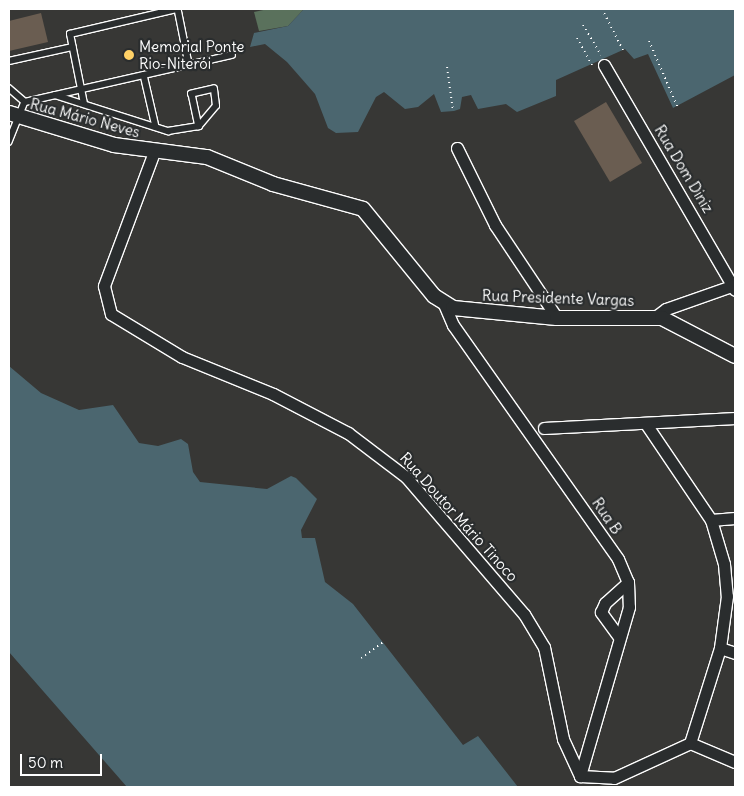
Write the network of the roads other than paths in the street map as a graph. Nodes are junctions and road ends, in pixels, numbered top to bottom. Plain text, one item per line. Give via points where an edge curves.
1 (177, 9) edge
2 (72, 47) junction
3 (232, 55) dead end
4 (9, 61) edge
5 (604, 62) road end
6 (189, 64) junction
7 (144, 75) junction
8 (9, 88) edge
9 (80, 89) junction
10 (55, 95) junction
11 (25, 102) junction
12 (84, 104) junction
13 (15, 115) edge
14 (199, 126) junction
15 (156, 127) junction
16 (9, 142) edge
17 (456, 148) dead end
18 (154, 152) junction
19 (735, 288) edge
20 (444, 304) junction
21 (557, 318) junction
22 (654, 318) junction
23 (735, 356) edge
24 (735, 418) edge
25 (646, 424) junction
26 (544, 428) dead end
27 (735, 518) edge
28 (712, 520) junction
29 (628, 582) junction
30 (619, 637) junction
31 (720, 648) junction
32 (735, 653) edge
33 (690, 743) junction
34 (735, 762) edge
35 (580, 776) junction

1 - 2 lane via 70,34
1 - 6 lane
2 - 4 lane
2 - 9 lane
3 - 6 lane
5 - 19 street, Rua Dom Diniz
6 - 7 lane
7 - 9 lane
7 - 15 lane
8 - 11 lane
9 - 10 lane
9 - 12 lane
10 - 11 lane
10 - 12 lane
11 - 13 lane
12 - 15 lane
13 - 16 lane
13 - 18 street, Rua Mário Neves
14 - 14 lane via 192,94 214,89 216,106
14 - 15 lane via 168,131
17 - 21 street via 495,226
18 - 20 street via 207,157 273,184 363,209
18 - 35 street, Rua Doutor Mário Tinoco via 104,286 111,314 182,357 273,394 348,433 406,476 518,607 544,647 562,739
19 - 22 street via 666,309
20 - 21 street, Rua Presidente Vargas via 482,312
20 - 29 street, Rua B via 453,325 618,558
21 - 22 street, Rua Presidente Vargas
22 - 23 street, Rua Presidente Vargas via 679,324
24 - 25 street
25 - 26 street
25 - 28 street
27 - 28 street
28 - 31 street via 724,564 727,596
29 - 30 street, Rua B via 628,607
29 - 30 street via 605,602 601,612
30 - 35 street, Rua B
31 - 32 street
31 - 33 street
33 - 34 street
33 - 35 street via 614,778

